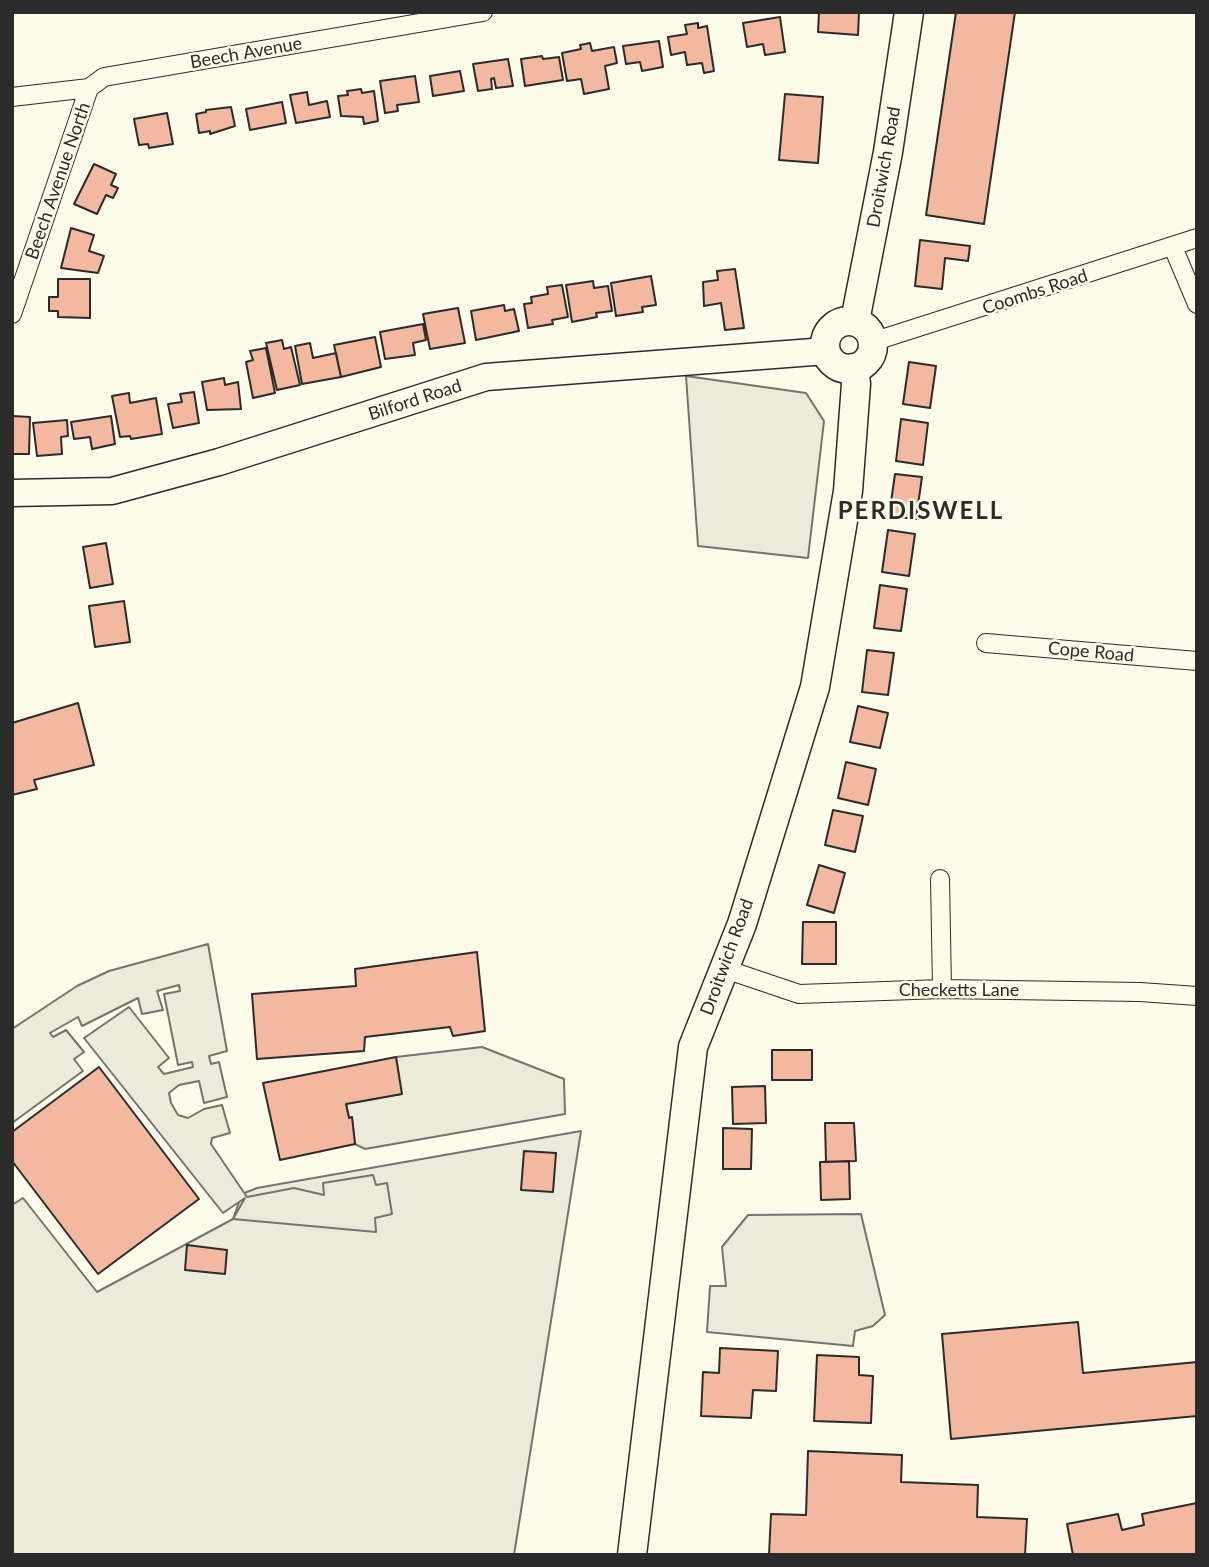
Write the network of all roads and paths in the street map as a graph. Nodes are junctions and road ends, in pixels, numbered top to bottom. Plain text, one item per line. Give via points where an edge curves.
1 (482, 12) edge
2 (909, 12) edge
3 (89, 88) junction
4 (12, 97) edge
5 (1197, 238) edge
6 (1173, 247) junction
7 (1197, 304) edge
8 (12, 314) edge
9 (863, 332) junction
10 (826, 351) junction
11 (854, 368) junction
12 (12, 493) edge
13 (986, 643) dead end
14 (1197, 661) edge
15 (940, 879) dead end
16 (725, 969) junction
17 (942, 989) junction
18 (1197, 996) edge
19 (632, 1555) edge

1 - 3 street, Beech Avenue via 104,78
2 - 9 main road, Droitwich Road
3 - 4 street, Beech Avenue
3 - 8 street, Beech Avenue North
5 - 6 street, Coombs Road
6 - 7 street
6 - 9 street, Coombs Road
9 - 10 main road via 843,321 833,326 826,336
9 - 11 main road, Droitwich Road via 868,359
10 - 11 main road via 837,366
10 - 12 main road, Bilford Road via 486,377 112,491
11 - 16 main road, Droitwich Road via 848,491 815,687
13 - 14 street, Cope Road
15 - 17 street
16 - 17 street, Checketts Lane via 799,993
16 - 19 main road, Droitwich Road via 693,1047
17 - 18 street, Checketts Lane

